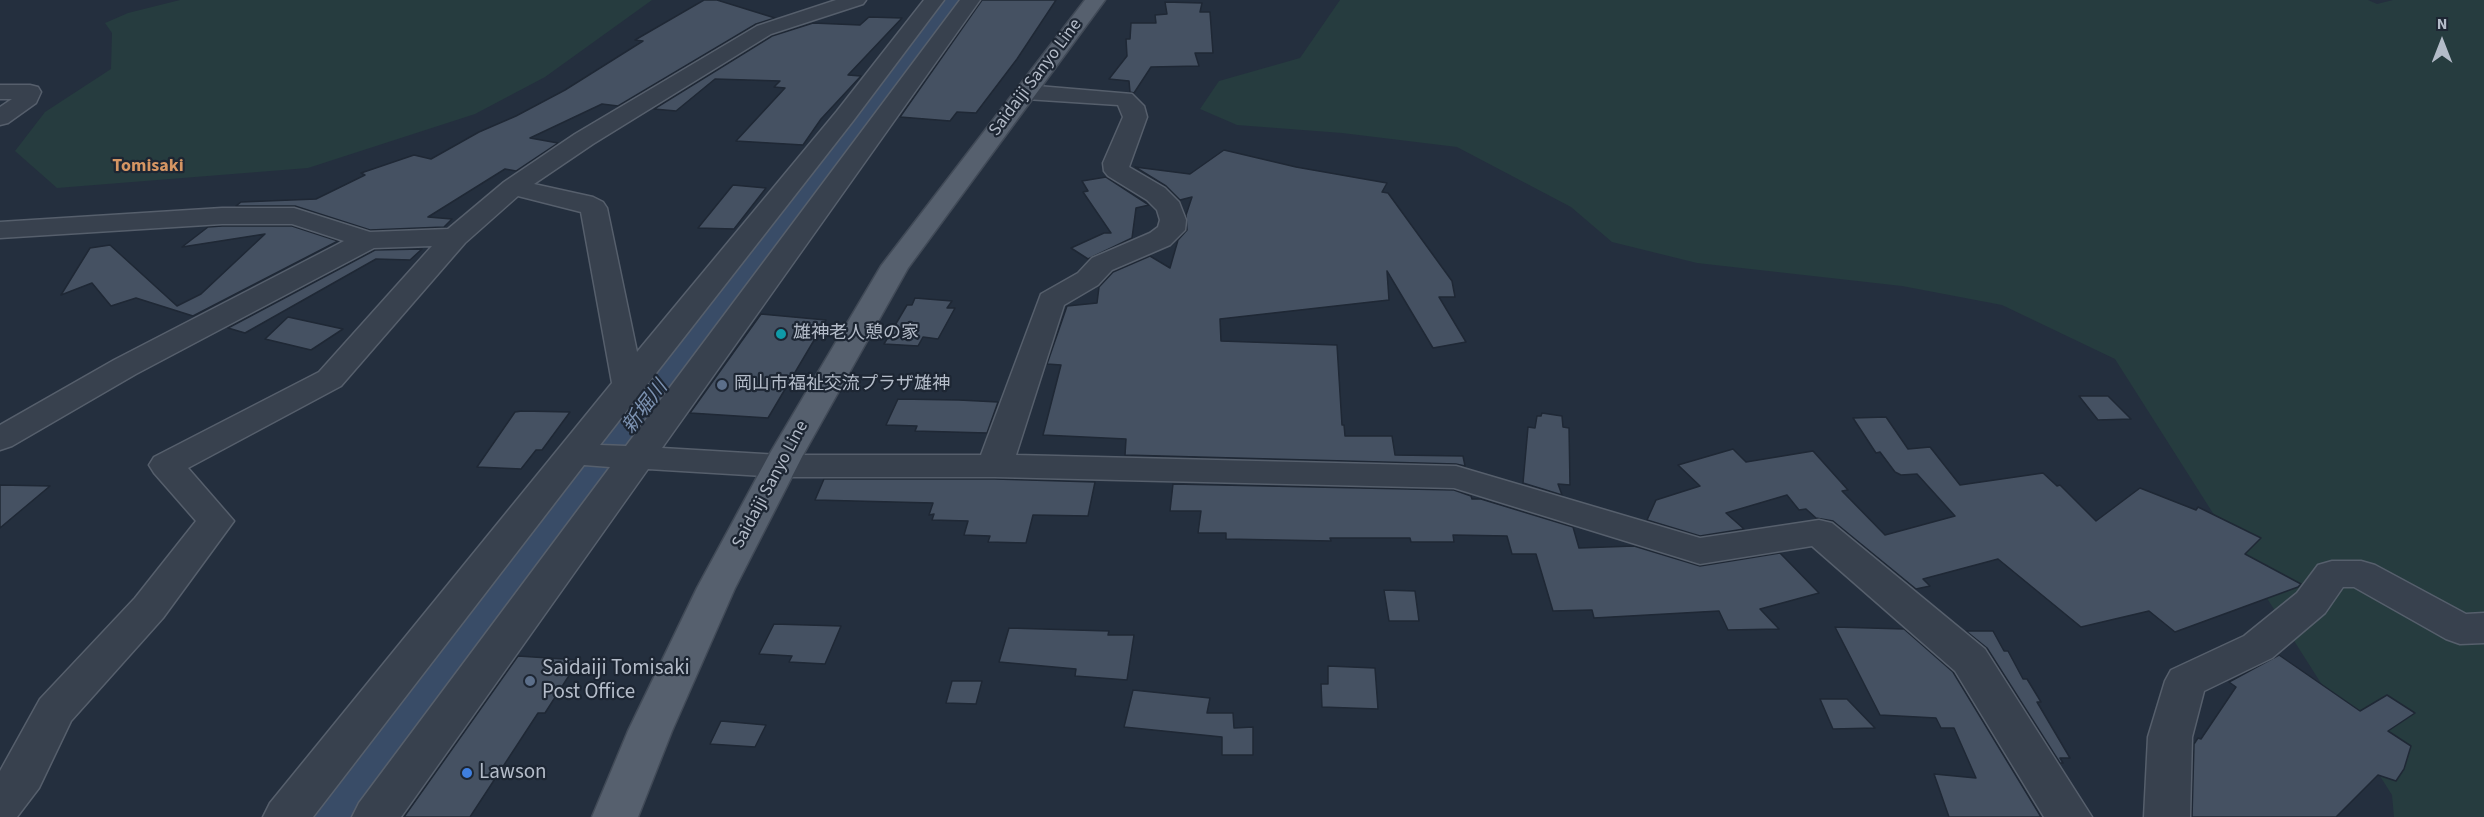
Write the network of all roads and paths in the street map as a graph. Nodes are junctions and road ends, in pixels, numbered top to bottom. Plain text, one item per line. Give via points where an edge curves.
1 (856, 0) edge
2 (934, 0) edge
3 (970, 0) edge
4 (1095, 0) edge
5 (0, 92) edge
6 (1026, 92) junction
7 (866, 116) junction
8 (0, 118) edge
9 (513, 188) junction
10 (0, 230) edge
11 (455, 237) junction
12 (368, 240) junction
13 (628, 384) junction
14 (0, 438) edge
15 (580, 455) junction
16 (632, 459) junction
17 (780, 466) junction
18 (994, 466) junction
19 (2484, 628) edge
20 (0, 804) edge
21 (286, 817) edge
22 (375, 817) edge
23 (615, 817) edge
24 (2069, 817) edge
25 (2167, 817) edge

1 - 9 street via 764,30 742,42
2 - 7 street
3 - 7 street
4 - 6 main road, Saidaiji Sanyo Line
5 - 8 street via 30,92 28,98
6 - 17 main road, Saidaiji Sanyo Line via 896,266
6 - 18 street via 1124,99 1132,105 1135,117 1116,163 1117,171 1156,194 1170,208 1173,220 1171,230 1160,240 1102,264 1088,279 1051,300
7 - 13 street
7 - 16 street
9 - 11 street
9 - 13 street via 594,208
10 - 12 street via 222,216 294,216
11 - 12 street
11 - 20 street via 330,379 166,465 216,521 149,608 55,711 23,776
12 - 14 street
13 - 15 street
15 - 16 street
15 - 21 street
16 - 17 street
16 - 22 street
17 - 18 street
17 - 23 main road, Saidaiji Sanyo Line via 711,598
18 - 24 street via 1456,477 1700,551 1820,532 1970,660
19 - 25 street via 2460,629 2361,574 2332,574 2312,603 2258,647 2186,681 2170,737

